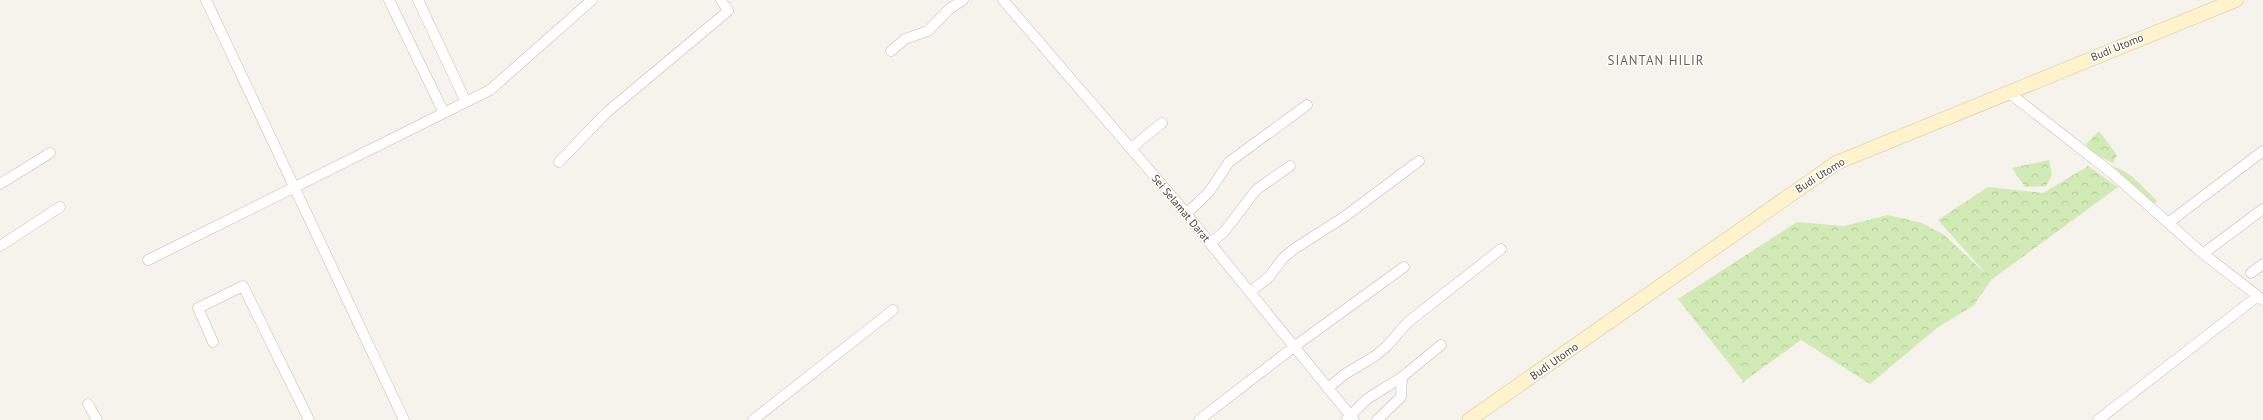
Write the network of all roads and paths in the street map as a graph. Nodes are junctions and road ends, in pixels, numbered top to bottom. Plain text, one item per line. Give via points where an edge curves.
1 (206, 0) edge
2 (389, 0) edge
3 (418, 0) edge
4 (592, 0) edge
5 (721, 0) edge
6 (963, 0) edge
7 (1003, 0) edge
8 (2236, 0) edge
9 (892, 50) dead end
10 (2008, 92) junction
11 (466, 102) junction
12 (1307, 105) dead end
13 (444, 113) junction
14 (1162, 123) dead end
15 (1134, 146) junction
16 (2263, 151) edge
17 (50, 153) dead end
18 (1419, 161) dead end
19 (559, 162) dead end
20 (1290, 166) dead end
21 (0, 184) edge
22 (293, 188) junction
23 (60, 207) dead end
24 (2263, 209) edge
25 (1189, 211) junction
26 (2168, 224) junction
27 (1213, 241) junction
28 (0, 246) edge
29 (1501, 249) dead end
30 (2208, 250) dead end
31 (148, 260) dead end
32 (2263, 264) edge
33 (1404, 267) dead end
34 (2251, 273) dead end
35 (1254, 289) junction
36 (2261, 298) edge
37 (893, 310) dead end
38 (213, 342) dead end
39 (1298, 344) junction
40 (1441, 345) dead end
41 (1402, 377) junction
42 (1328, 388) junction
43 (88, 404) dead end
44 (1350, 418) edge
45 (1379, 419) edge
46 (97, 420) edge
47 (309, 420) edge
48 (404, 420) edge
49 (753, 420) edge
50 (1198, 420) edge
51 (1469, 420) edge
52 (2098, 420) edge

1 - 22 street
2 - 13 street
3 - 11 street
4 - 11 street via 497,85
5 - 19 street via 728,11 606,113
6 - 9 street via 949,9 928,31 905,39
7 - 15 street, Sei Selamat Darat
8 - 10 street, Budi Utomo
10 - 26 street via 2113,174
10 - 51 street, Budi Utomo via 1860,152 1819,173
11 - 13 street
12 - 25 street via 1229,162 1209,192
13 - 22 street
14 - 15 street
15 - 25 street, Sei Selamat Darat
16 - 26 street
17 - 21 street
18 - 35 street via 1344,217 1282,258 1269,277
20 - 27 street via 1256,190 1224,232
22 - 31 street
22 - 48 street
23 - 28 street
24 - 30 street
25 - 27 street, Sei Selamat Darat
26 - 36 street
27 - 35 street, Sei Selamat Darat
29 - 42 street via 1408,322 1375,356 1345,374
32 - 34 street
33 - 39 street
35 - 39 street, Sei Selamat Darat
36 - 52 street
37 - 49 street
38 - 47 street via 198,308 243,286
39 - 42 street, Sei Selamat Darat
39 - 50 street
40 - 41 street
41 - 44 street via 1367,399 1357,407
41 - 45 street via 1401,397
42 - 44 street, Sei Selamat Darat
43 - 46 street

